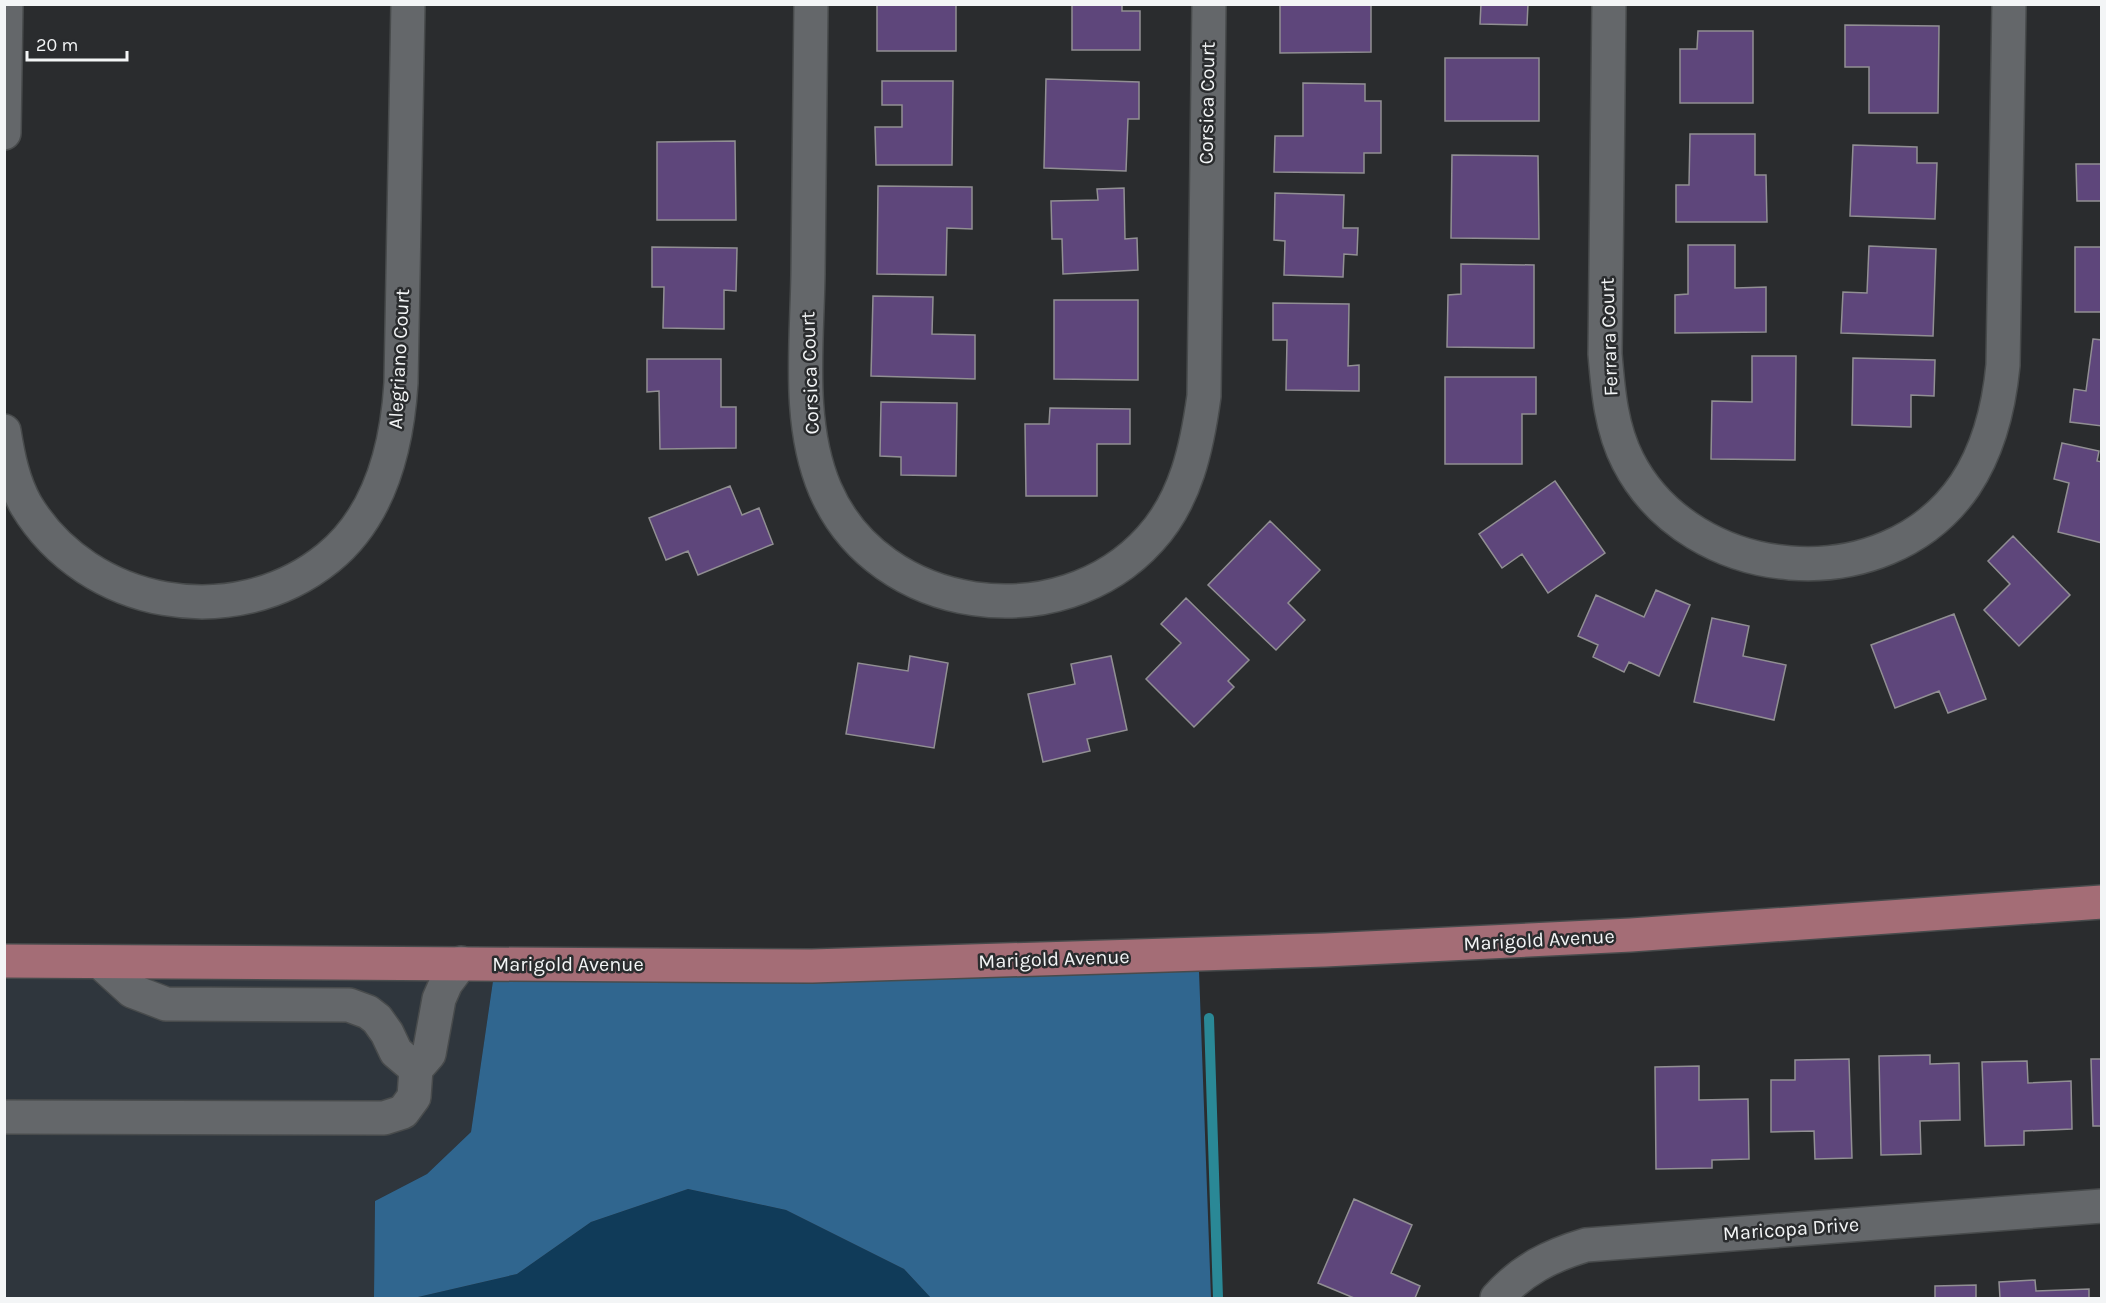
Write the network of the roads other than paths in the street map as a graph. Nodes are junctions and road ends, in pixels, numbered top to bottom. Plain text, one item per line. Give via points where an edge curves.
1 (6, 4) edge
2 (408, 4) edge
3 (810, 4) edge
4 (1209, 4) edge
5 (1610, 4) edge
6 (2009, 4) edge
7 (4, 133) edge
8 (4, 431) edge
9 (2102, 902) edge
10 (4, 961) edge
11 (100, 962) junction
12 (461, 963) junction
13 (416, 1069) junction
14 (4, 1117) edge
15 (2102, 1206) edge
16 (1497, 1299) edge

1 - 7 street
2 - 8 street, Alegriano Court via 397,434 386,473 370,506 329,558 302,576 245,599 185,602 131,590 104,579 77,561 39,522 15,482
3 - 4 street, Corsica Court via 807,391 816,461 838,513 873,554 897,572 935,590 1000,602 1066,594 1104,576 1150,539 1183,486 1199,431 1204,396
5 - 6 street, Ferrara Court via 1605,354 1609,397 1628,461 1667,513 1717,546 1741,555 1832,564 1862,557 1912,534 1948,506 1982,456 2000,395 2003,365
9 - 12 main road, Marigold Avenue via 1631,935 1325,950 813,966
10 - 11 main road, Marigold Avenue
11 - 12 main road, Marigold Avenue
11 - 13 street via 132,991 166,1004 349,1005 377,1019 396,1052
12 - 13 street via 446,982 429,1054
13 - 14 street via 414,1097 403,1112 384,1118
15 - 16 street, Maricopa Drive via 1586,1245 1532,1266

